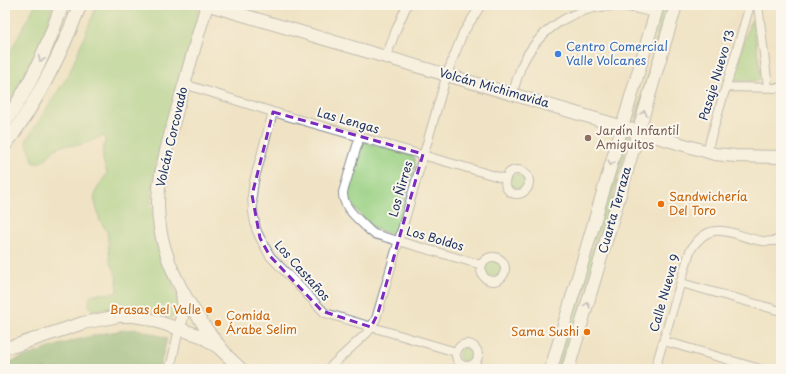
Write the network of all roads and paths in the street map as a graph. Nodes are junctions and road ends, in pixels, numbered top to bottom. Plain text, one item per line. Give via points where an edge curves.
1 (62, 5) edge
2 (80, 5) edge
3 (84, 5) edge
4 (208, 5) edge
5 (407, 5) edge
6 (676, 5) edge
7 (750, 5) edge
8 (758, 5) edge
9 (477, 6) edge
10 (656, 9) edge
11 (73, 23) junction
12 (386, 57) junction
13 (447, 74) junction
14 (184, 84) junction
15 (726, 87) junction
16 (768, 87) junction
17 (781, 88) edge
18 (512, 93) junction
19 (273, 112) junction
20 (5, 122) edge
21 (622, 126) junction
22 (638, 131) junction
23 (360, 136) junction
24 (5, 145) edge
25 (707, 151) junction
26 (423, 154) junction
27 (781, 157) edge
28 (506, 179) dead end
29 (781, 240) edge
30 (398, 241) junction
31 (482, 265) dead end
32 (680, 283) junction
33 (182, 291) junction
34 (781, 311) edge
35 (371, 327) junction
36 (179, 329) junction
37 (664, 340) junction
38 (5, 347) edge
39 (456, 352) dead end
40 (226, 354) junction
41 (170, 369) edge
42 (241, 369) edge
43 (328, 369) edge
44 (551, 369) edge
45 (568, 369) edge
46 (655, 369) edge
47 (760, 369) edge

1 -> 20 main road via 39,64
2 - 11 main road
3 - 11 main road
4 - 12 street, Volcán Michimavida
4 - 14 street, Volcán Corcovado
5 - 12 street
22 -> 6 street, Cuarta Terraza
7 - 15 street, Pasaje Nuevo 13
8 - 16 street
9 - 13 street, Los Ñirres
10 - 18 street via 597,7 579,11 561,20 534,46 521,67
10 - 21 street, Cuarta Terraza
11 - 24 main road via 47,79
12 - 13 street, Volcán Michimavida
13 - 18 street, Volcán Michimavida
13 - 26 street, Los Ñirres
14 - 19 street, Las Lengas
14 - 33 street, Volcán Corcovado via 164,158 158,203 164,247
15 - 16 street
15 - 25 street, Pasaje Nuevo 13
16 - 17 street
18 - 21 street, Volcán Michimavida
19 - 23 street, Las Lengas
19 - 35 street, Los Castaños via 252,195 254,220 260,238 270,256 322,311
21 - 22 street, Volcán Michimavida
21 -> 44 street, Cuarta Terraza
22 - 25 street, Volcán Michimavida
45 -> 22 street, Cuarta Terraza
23 - 26 street, Las Lengas
23 - 30 street, Los Boldos via 343,192 344,202 372,232
25 - 27 street, Volcán Michimavida via 730,156
26 - 28 street, Las Lengas
26 - 30 street, Los Ñirres
29 - 32 street, Calle Nueva 9 via 764,242 725,231 710,233 699,239 690,251
30 - 31 street, Los Boldos
30 - 35 street, Los Ñirres via 378,313
32 - 34 street
32 - 37 street, Calle Nueva 9
33 - 36 street, Volcán Corcovado via 184,308
33 - 40 street, Volcán Corcovado
35 - 39 street, Los Castaños
35 - 43 street, Los Ñirres
36 - 38 street via 140,317 119,316 83,323
36 - 40 street via 204,338
36 - 41 street, Volcán Corcovado
37 - 46 street, Calle Nueva 9
37 - 47 street
40 - 42 street

